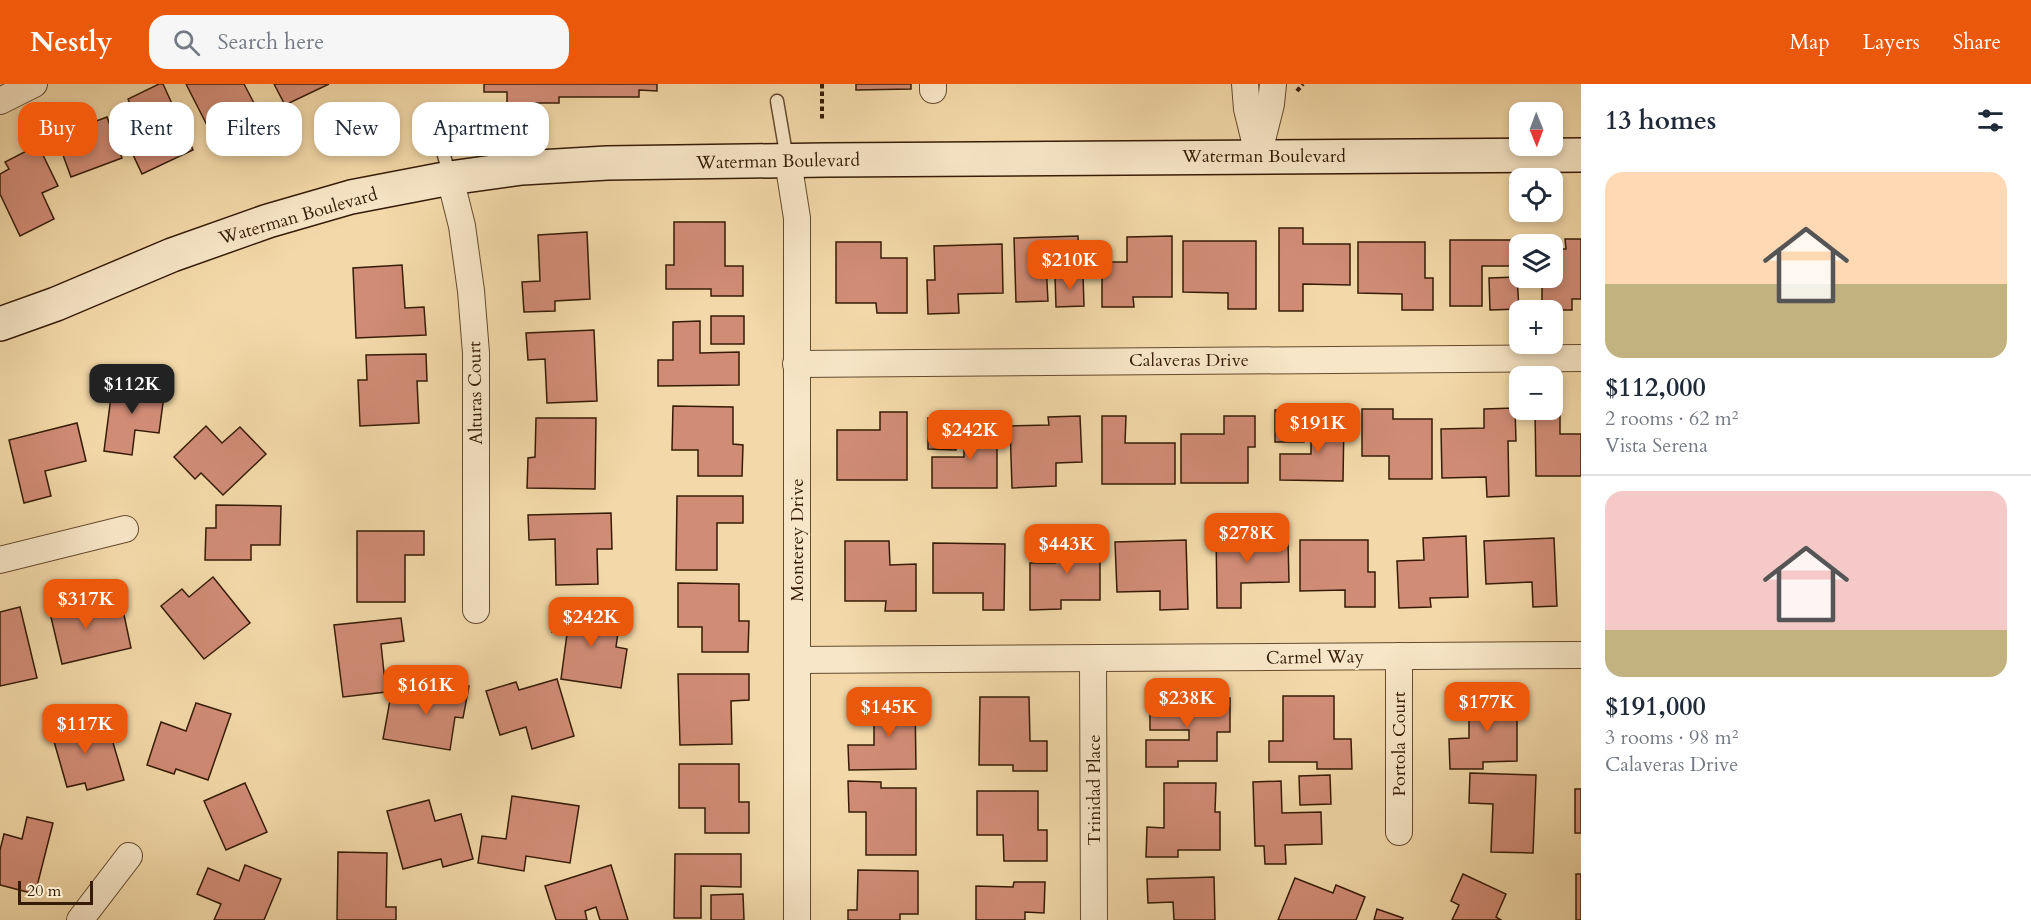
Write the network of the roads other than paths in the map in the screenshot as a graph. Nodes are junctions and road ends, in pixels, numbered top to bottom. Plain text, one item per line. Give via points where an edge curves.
1 (34, 84) edge
2 (1245, 84) edge
3 (1273, 84) edge
4 (0, 101) edge
5 (777, 101) dead end
6 (1581, 155) edge
7 (444, 156) edge
8 (1258, 156) junction
9 (788, 161) junction
10 (450, 178) junction
11 (0, 324) edge
12 (1581, 358) edge
13 (796, 364) junction
14 (125, 529) dead end
15 (0, 560) edge
16 (476, 610) dead end
17 (1581, 655) edge
18 (1399, 656) junction
19 (797, 660) junction
20 (1093, 660) junction
21 (1399, 832) dead end
22 (129, 856) dead end
23 (80, 920) edge
24 (797, 920) edge
25 (1094, 920) edge

1 - 4 street
2 - 8 street
3 - 8 street
5 - 9 lane
6 - 8 main road, Waterman Boulevard
7 - 10 lane
8 - 9 main road, Waterman Boulevard
9 - 10 main road, Waterman Boulevard via 607,163 522,168
9 - 13 street, Monterey Drive via 797,218
10 - 11 main road, Waterman Boulevard via 351,197 268,221
10 - 16 street, Alturas Court via 462,226 476,353
12 - 13 street, Calaveras Drive
13 - 19 street, Monterey Drive
14 - 15 street
17 - 18 street, Carmel Way
18 - 20 street, Carmel Way
18 - 21 street, Portola Court
19 - 20 street, Carmel Way
19 - 24 street, Monterey Drive
20 - 25 street, Trinidad Place
22 - 23 street

